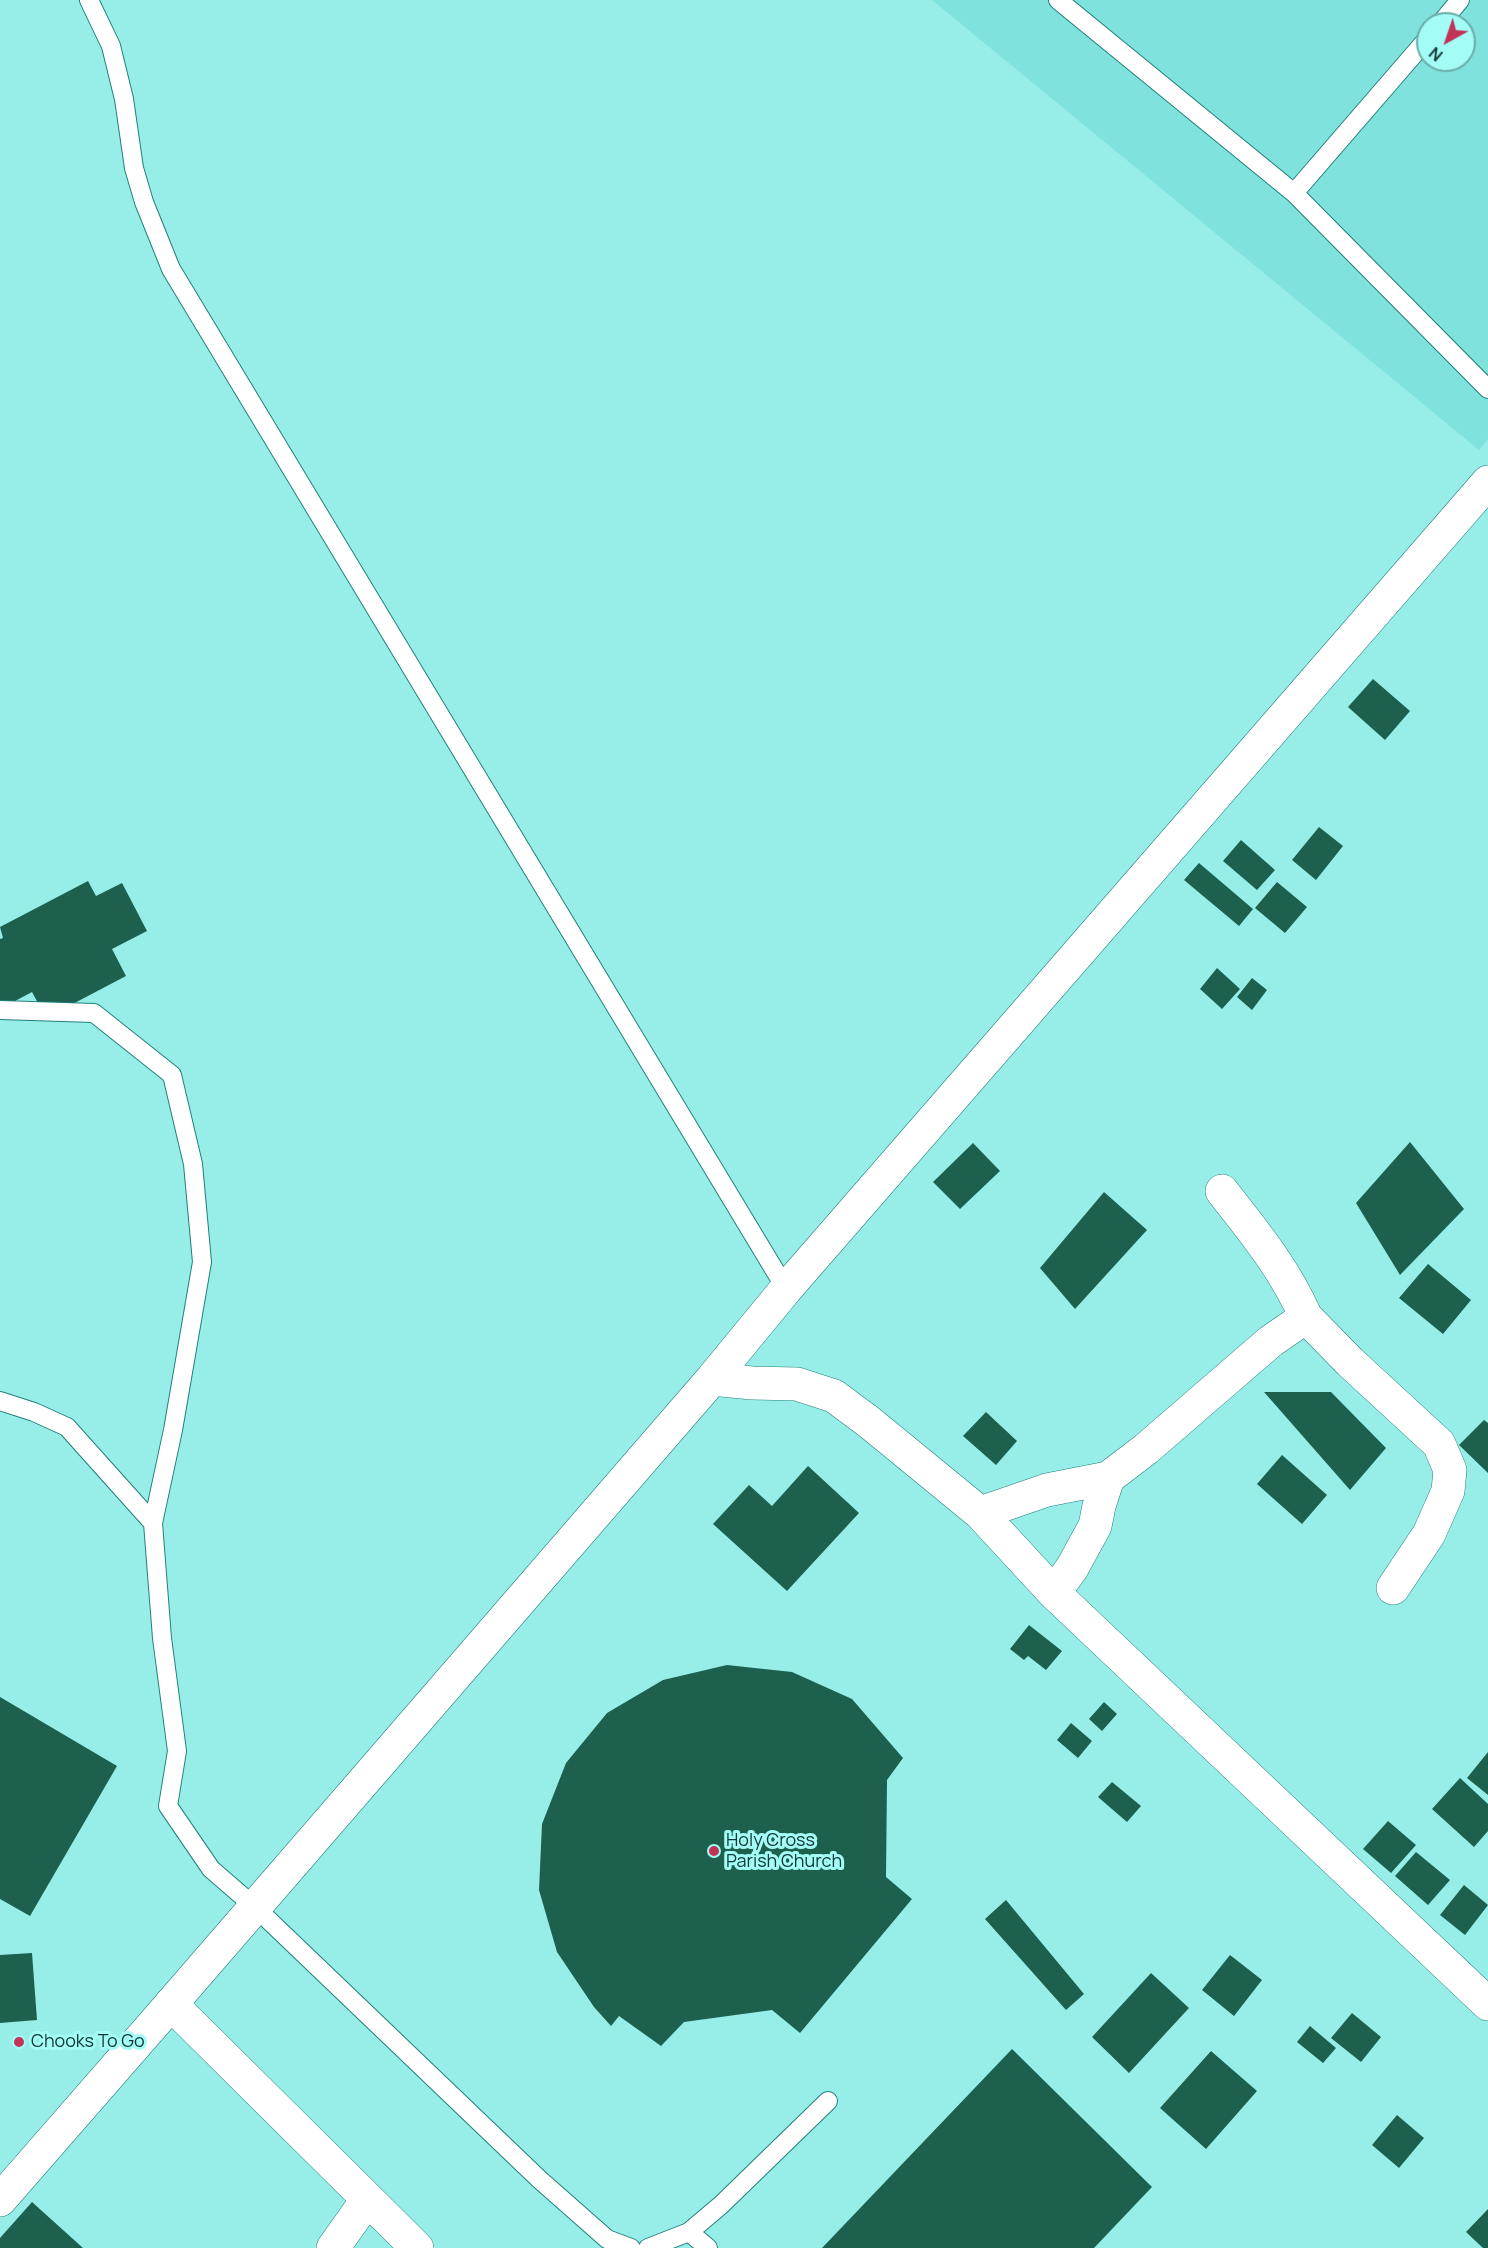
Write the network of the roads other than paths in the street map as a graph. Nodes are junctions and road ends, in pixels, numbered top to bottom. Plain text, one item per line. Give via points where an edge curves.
1 (89, 0) edge
2 (1058, 0) edge
3 (1460, 0) edge
4 (1450, 12) edge
5 (1416, 52) edge
6 (1294, 194) junction
7 (1488, 389) edge
8 (1488, 482) edge
9 (0, 1010) edge
10 (1222, 1191) dead end
11 (786, 1289) junction
12 (1306, 1317) junction
13 (712, 1379) junction
14 (0, 1401) edge
15 (1108, 1478) junction
16 (981, 1513) junction
17 (153, 1523) junction
18 (1393, 1588) dead end
19 (1054, 1593) junction
20 (256, 1908) junction
21 (1483, 1989) edge
22 (171, 2004) junction
23 (828, 2101) dead end
24 (0, 2200) edge
25 (367, 2200) junction
26 (689, 2232) junction
27 (333, 2248) edge
28 (417, 2248) edge
29 (631, 2248) edge
30 (648, 2248) edge
31 (708, 2248) edge

1 - 11 lane via 111,46 134,168 171,269
2 - 6 lane
3 - 4 lane
5 - 6 lane
6 - 7 lane
8 - 11 street
9 - 17 lane via 94,1013 172,1075 194,1164 202,1262
10 - 12 street via 1292,1285
11 - 13 street
12 - 15 street via 1271,1341
12 - 18 street via 1439,1444 1450,1470 1448,1491 1429,1534
13 - 16 street via 797,1384 834,1396
13 - 20 street
14 - 17 lane via 68,1427
15 - 16 street via 1047,1490
15 - 19 street via 1091,1534
16 - 19 street
17 - 20 lane via 162,1638 177,1751 168,1806 211,1869
19 - 21 street
20 - 22 street
20 - 29 lane via 539,2179 608,2239
22 - 24 street
22 - 25 street
23 - 26 lane
25 - 27 street
25 - 28 street
26 - 30 lane
26 - 31 lane

